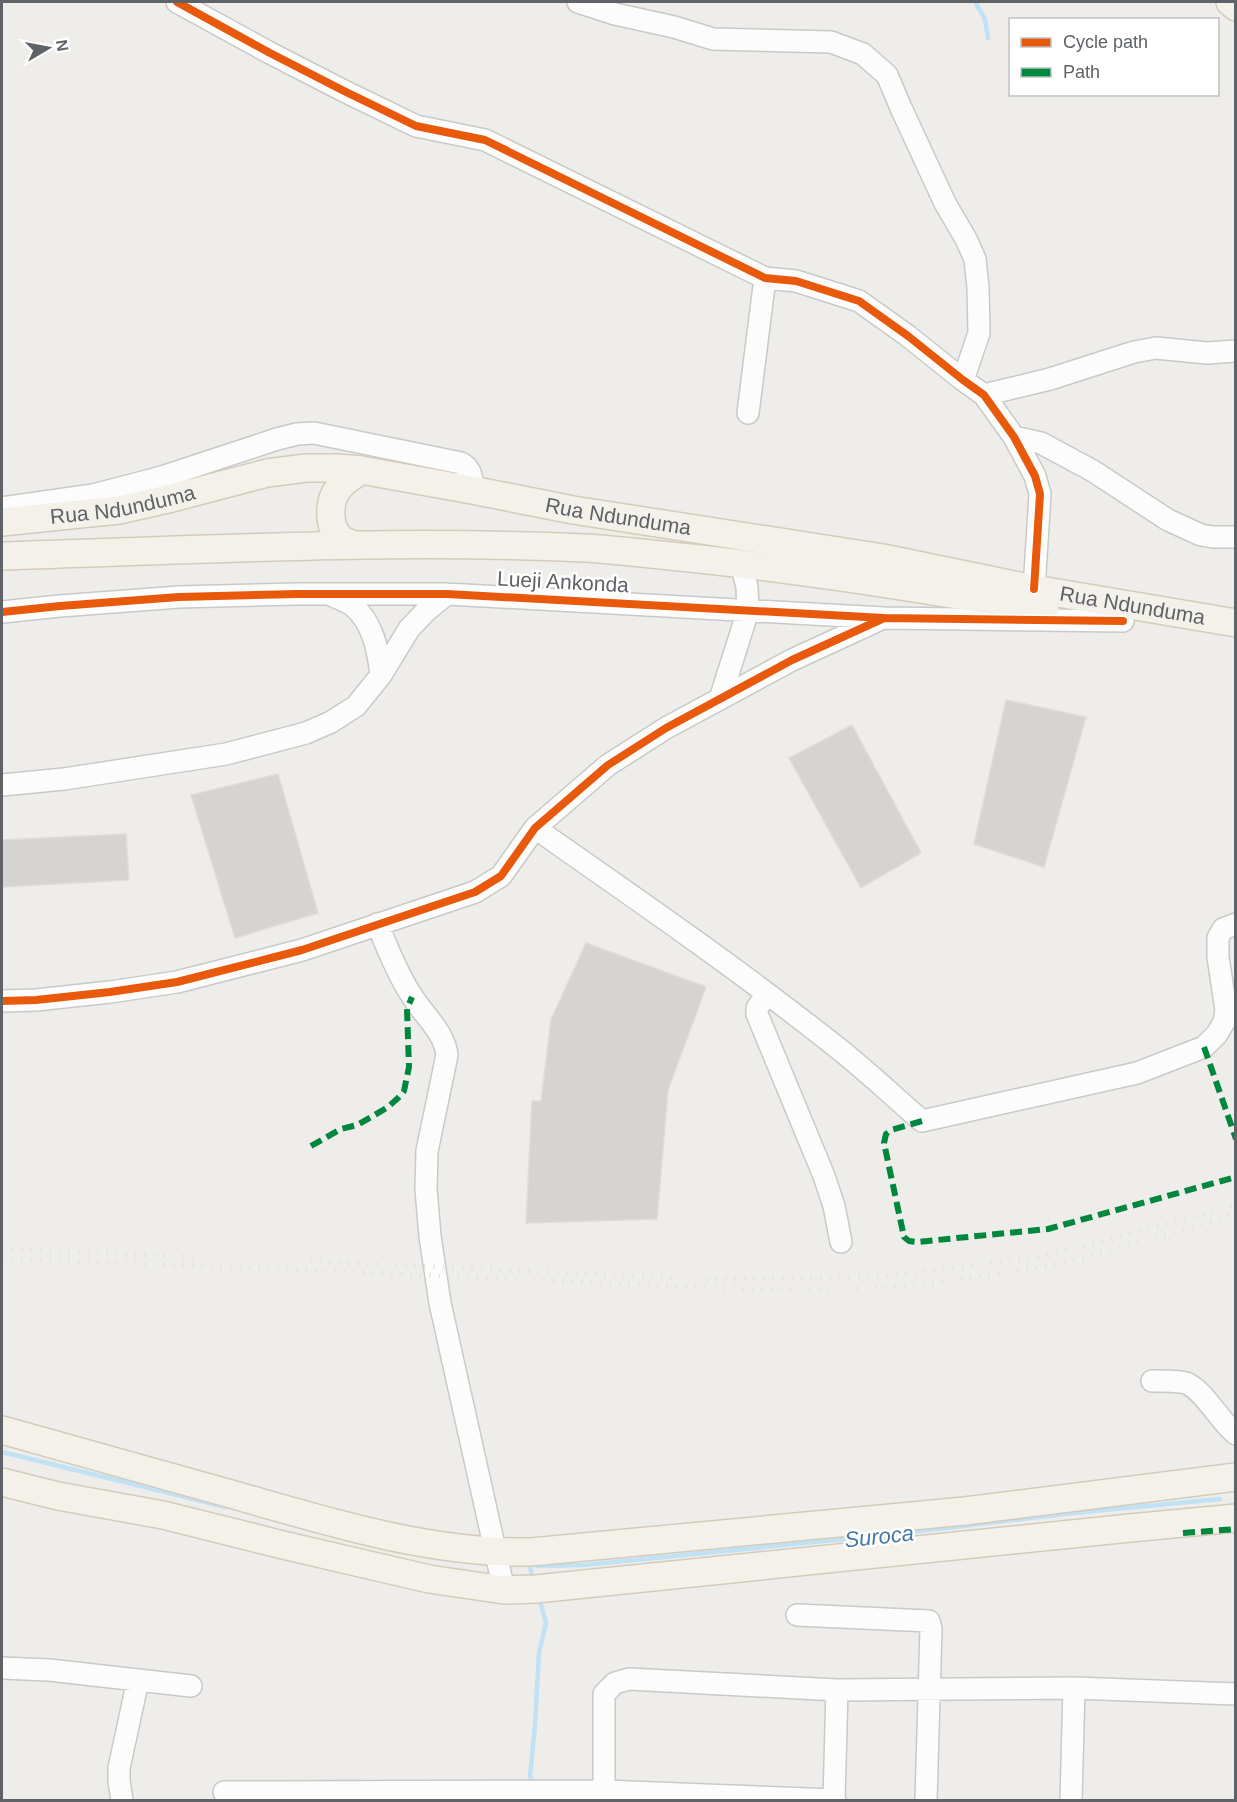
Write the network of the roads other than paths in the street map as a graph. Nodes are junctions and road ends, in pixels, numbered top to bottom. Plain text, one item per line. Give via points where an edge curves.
1 (177, 2) edge
2 (578, 2) edge
3 (1230, 2) edge
4 (1236, 7) edge
5 (765, 278) junction
6 (1236, 351) edge
7 (963, 380) junction
8 (984, 395) junction
9 (748, 413) dead end
10 (1014, 437) junction
11 (360, 470) junction
12 (472, 490) junction
13 (2, 508) edge
14 (2, 522) edge
15 (1236, 537) edge
16 (354, 545) junction
17 (588, 548) joint
18 (2, 556) edge
19 (741, 563) junction
20 (1034, 589) junction
21 (328, 594) junction
22 (447, 594) junction
23 (748, 611) junction
24 (2, 612) edge
25 (884, 618) junction
26 (1123, 621) junction
27 (1236, 623) edge
28 (1236, 640) edge
29 (381, 675) junction
30 (720, 699) junction
31 (2, 786) edge
32 (535, 828) junction
33 (377, 924) junction
34 (1236, 924) edge
35 (767, 994) junction
36 (2, 1001) edge
37 (841, 1242) dead end
38 (1152, 1381) dead end
39 (2, 1431) edge
40 (1236, 1434) edge
41 (1231, 1477) edge
42 (2, 1482) edge
43 (1234, 1519) edge
44 (497, 1553) junction
45 (504, 1590) junction
46 (797, 1615) dead end
47 (2, 1668) edge
48 (138, 1680) junction
49 (191, 1686) dead end
50 (1074, 1688) junction
51 (929, 1689) junction
52 (837, 1690) junction
53 (1236, 1694) edge
54 (224, 1791) dead end
55 (604, 1791) junction
56 (122, 1800) edge
57 (834, 1800) edge
58 (926, 1800) edge
59 (1071, 1800) edge

1 - 5 street via 416,126 484,140
2 - 7 street via 713,39 831,42 863,54 887,75 975,259 979,333
3 - 4 main road
5 - 7 street via 796,281 859,301
5 - 9 street
6 - 8 street via 1134,351 1050,380
7 - 8 street
8 - 10 street
10 - 15 street via 1041,443 1093,471 1168,520 1201,535
10 - 20 street via 1040,494
11 - 12 main road, Rua Ndunduma
11 - 14 main road, Rua Ndunduma via 306,468 267,473 119,510
11 - 16 main road via 338,489 331,510 335,532
12 - 13 street via 473,479 461,463 314,433 277,438 162,477 93,495
12 - 20 main road, Rua Ndunduma via 573,510 883,558
16 - 17 main road, Lueji Ankonda
16 - 18 main road, Rua Ndunduma
17 - 19 main road, Rua Ndunduma
19 - 23 street
19 - 26 main road, Rua Ndunduma
20 - 27 main road, Rua Ndunduma
21 - 22 street, Lueji Ankonda
21 - 24 street, Lueji Ankonda via 179,597
21 - 29 street via 352,605 364,619 373,634
22 - 23 street, Lueji Ankonda
22 - 29 street via 409,629
23 - 25 street, Lueji Ankonda
23 - 30 street
25 - 26 street, Lueji Ankonda
25 - 30 street via 792,660
26 - 28 main road, Rua Ndunduma
29 - 31 street via 356,706 306,734 226,754
30 - 32 street via 608,765
32 - 33 street via 493,882 475,892
32 - 35 street
33 - 36 street via 302,950 177,982
33 - 44 street via 404,983 446,1043 447,1055 427,1151 430,1236 440,1303
34 - 35 street via 1223,929 1218,938 1226,1010 1217,1034 1204,1047 1137,1073 922,1121 841,1050
35 - 37 street via 757,1014 824,1176
38 - 40 street via 1191,1385
39 - 44 main road via 355,1527 430,1544
41 - 43 main road
41 - 44 main road via 965,1511
42 - 45 main road via 163,1515 429,1578
43 - 45 main road
44 - 45 street
46 - 51 street via 929,1621
47 - 48 street
48 - 49 street
48 - 56 street via 119,1768
50 - 51 street
50 - 53 street
50 - 59 street
51 - 52 street
51 - 58 street
52 - 55 street via 629,1679 615,1683 604,1694
52 - 57 street
54 - 55 street
55 - 57 street

